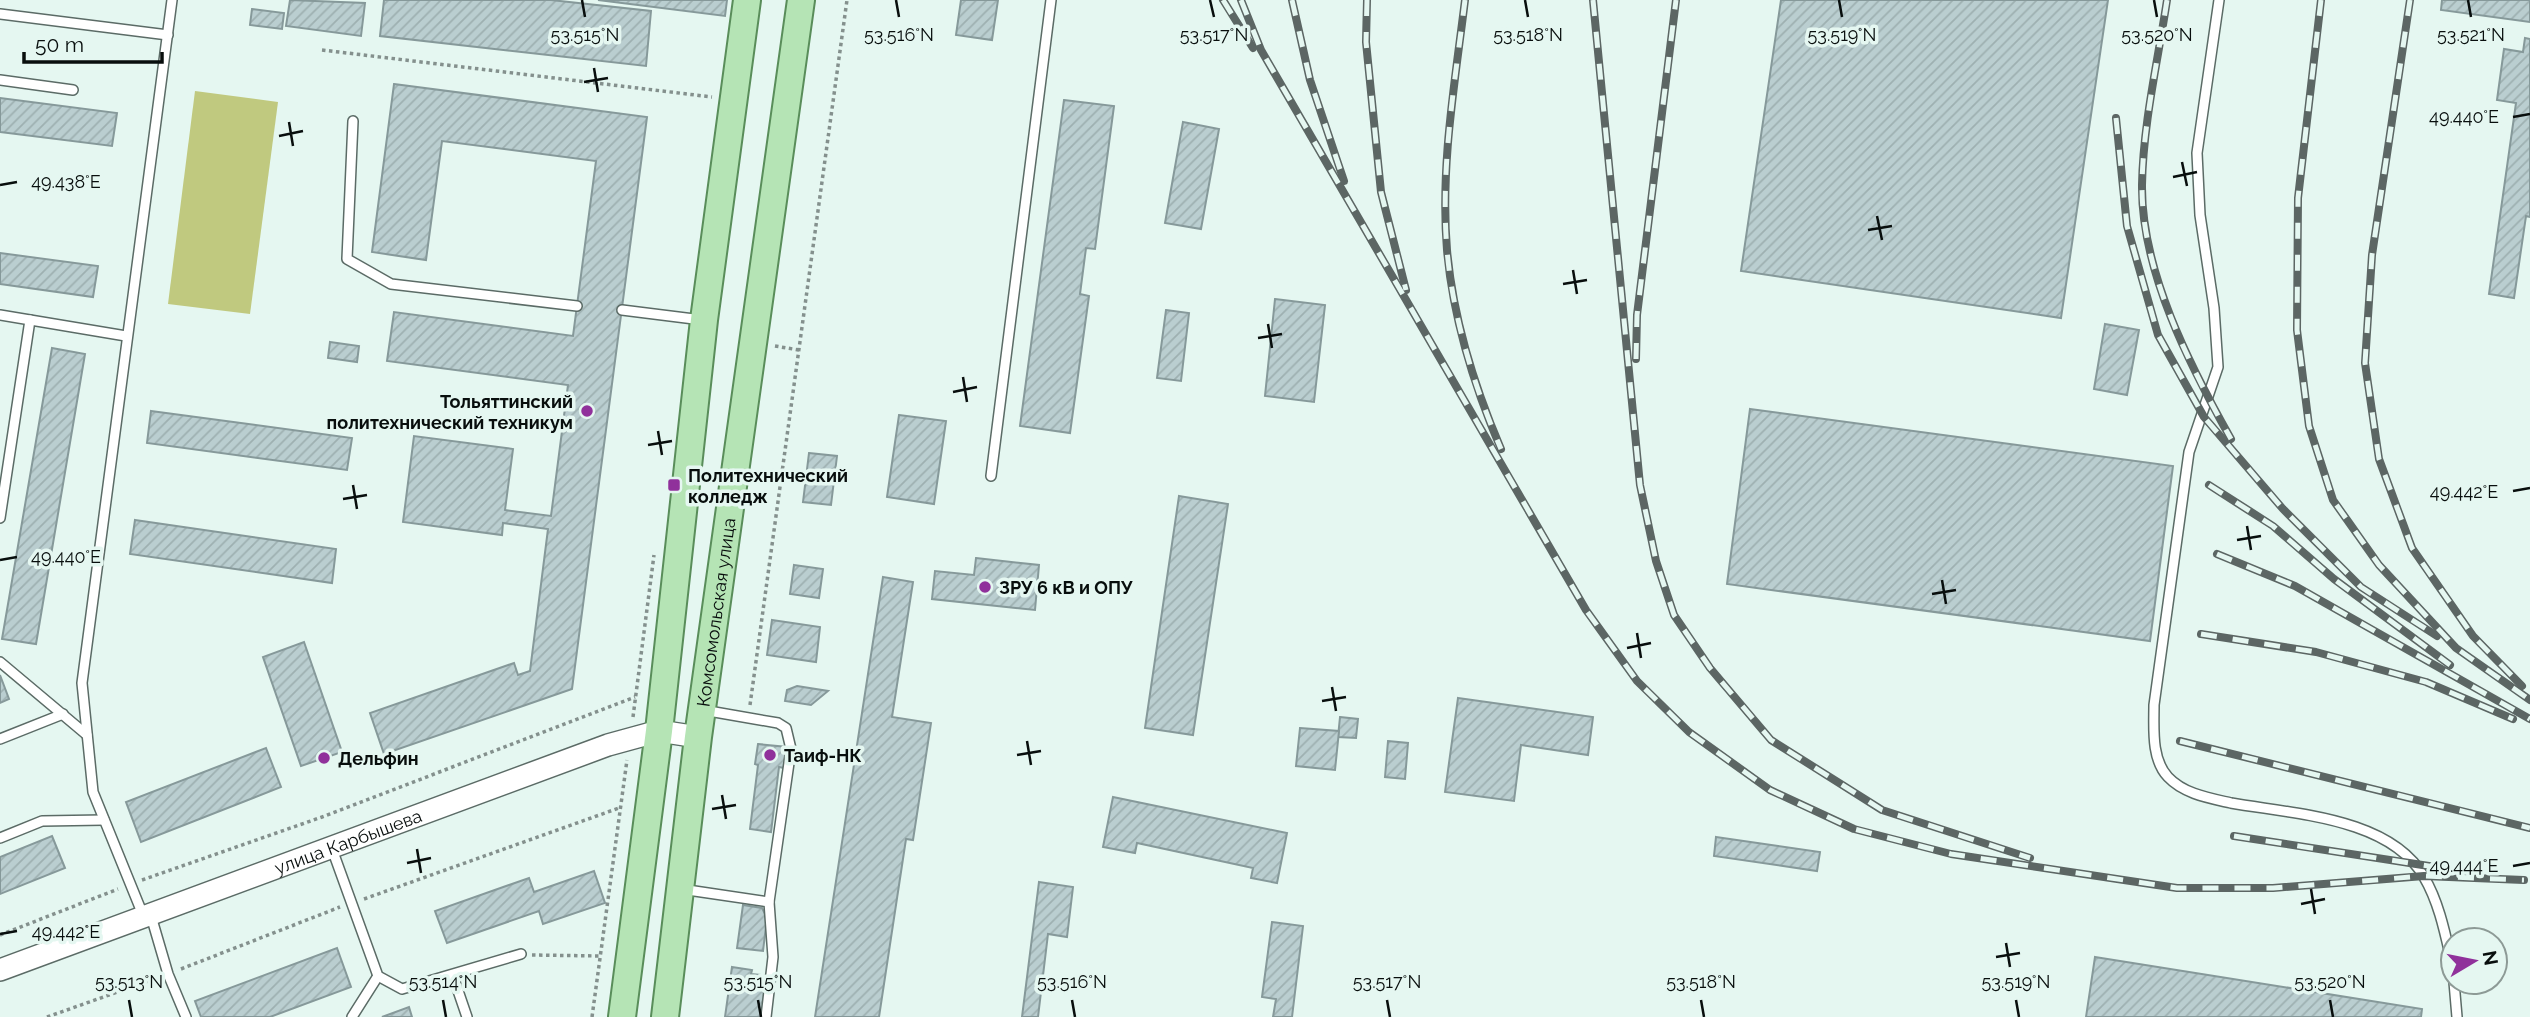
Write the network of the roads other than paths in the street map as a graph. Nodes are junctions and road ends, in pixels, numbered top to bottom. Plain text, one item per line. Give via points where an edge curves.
1 (172, 0) edge
2 (747, 0) edge
3 (801, 0) edge
4 (1051, 0) edge
5 (2219, 0) edge
6 (0, 14) edge
7 (168, 36) junction
8 (0, 80) edge
9 (73, 90) dead end
10 (353, 121) dead end
11 (577, 306) dead end
12 (622, 310) dead end
13 (0, 315) edge
14 (30, 320) junction
15 (704, 320) junction
16 (126, 337) junction
17 (991, 476) dead end
18 (0, 517) edge
19 (0, 662) edge
20 (702, 710) junction
21 (63, 714) junction
22 (659, 731) junction
23 (87, 735) junction
24 (698, 737) junction
25 (0, 739) edge
26 (104, 820) junction
27 (0, 838) edge
28 (331, 847) junction
29 (680, 888) junction
30 (769, 902) junction
31 (147, 916) junction
32 (2443, 926) edge
33 (521, 954) road end
34 (0, 970) edge
35 (377, 976) junction
36 (453, 976) junction
37 (2455, 996) edge
38 (186, 1017) edge
39 (352, 1017) edge
40 (467, 1017) edge
41 (622, 1017) edge
42 (664, 1017) edge
43 (766, 1017) edge
44 (2457, 1017) edge

1 - 7 lane
2 - 15 main road
3 - 20 main road, Комсомольская улица
4 - 17 lane
5 - 32 lane via 2197,153 2218,367 2189,452 2154,705 2154,744 2167,776 2198,796 2369,829 2395,845 2424,876
6 - 7 lane
7 - 16 lane
8 - 9 lane
10 - 11 lane via 346,259 391,284
12 - 15 lane
13 - 14 lane
14 - 16 lane
14 - 18 lane
15 - 22 main road
16 - 23 lane via 82,684
19 - 21 lane
20 - 24 main road, Комсомольская улица
20 - 30 lane via 778,723 790,737 791,762
21 - 23 lane
21 - 25 lane
22 - 24 street, улица Карбышева
22 - 28 street, улица Карбышева
22 - 41 main road
23 - 26 lane via 93,792
24 - 29 main road, Комсомольская улица
26 - 27 lane via 42,821
26 - 31 lane
28 - 31 street, улица Карбышева
28 - 35 lane
29 - 30 lane
29 - 42 main road, Комсомольская улица
30 - 43 lane via 773,957
31 - 34 street, улица Карбышева
31 - 38 lane
33 - 36 lane
35 - 36 lane via 402,989
35 - 39 lane
36 - 40 lane
37 - 44 lane

